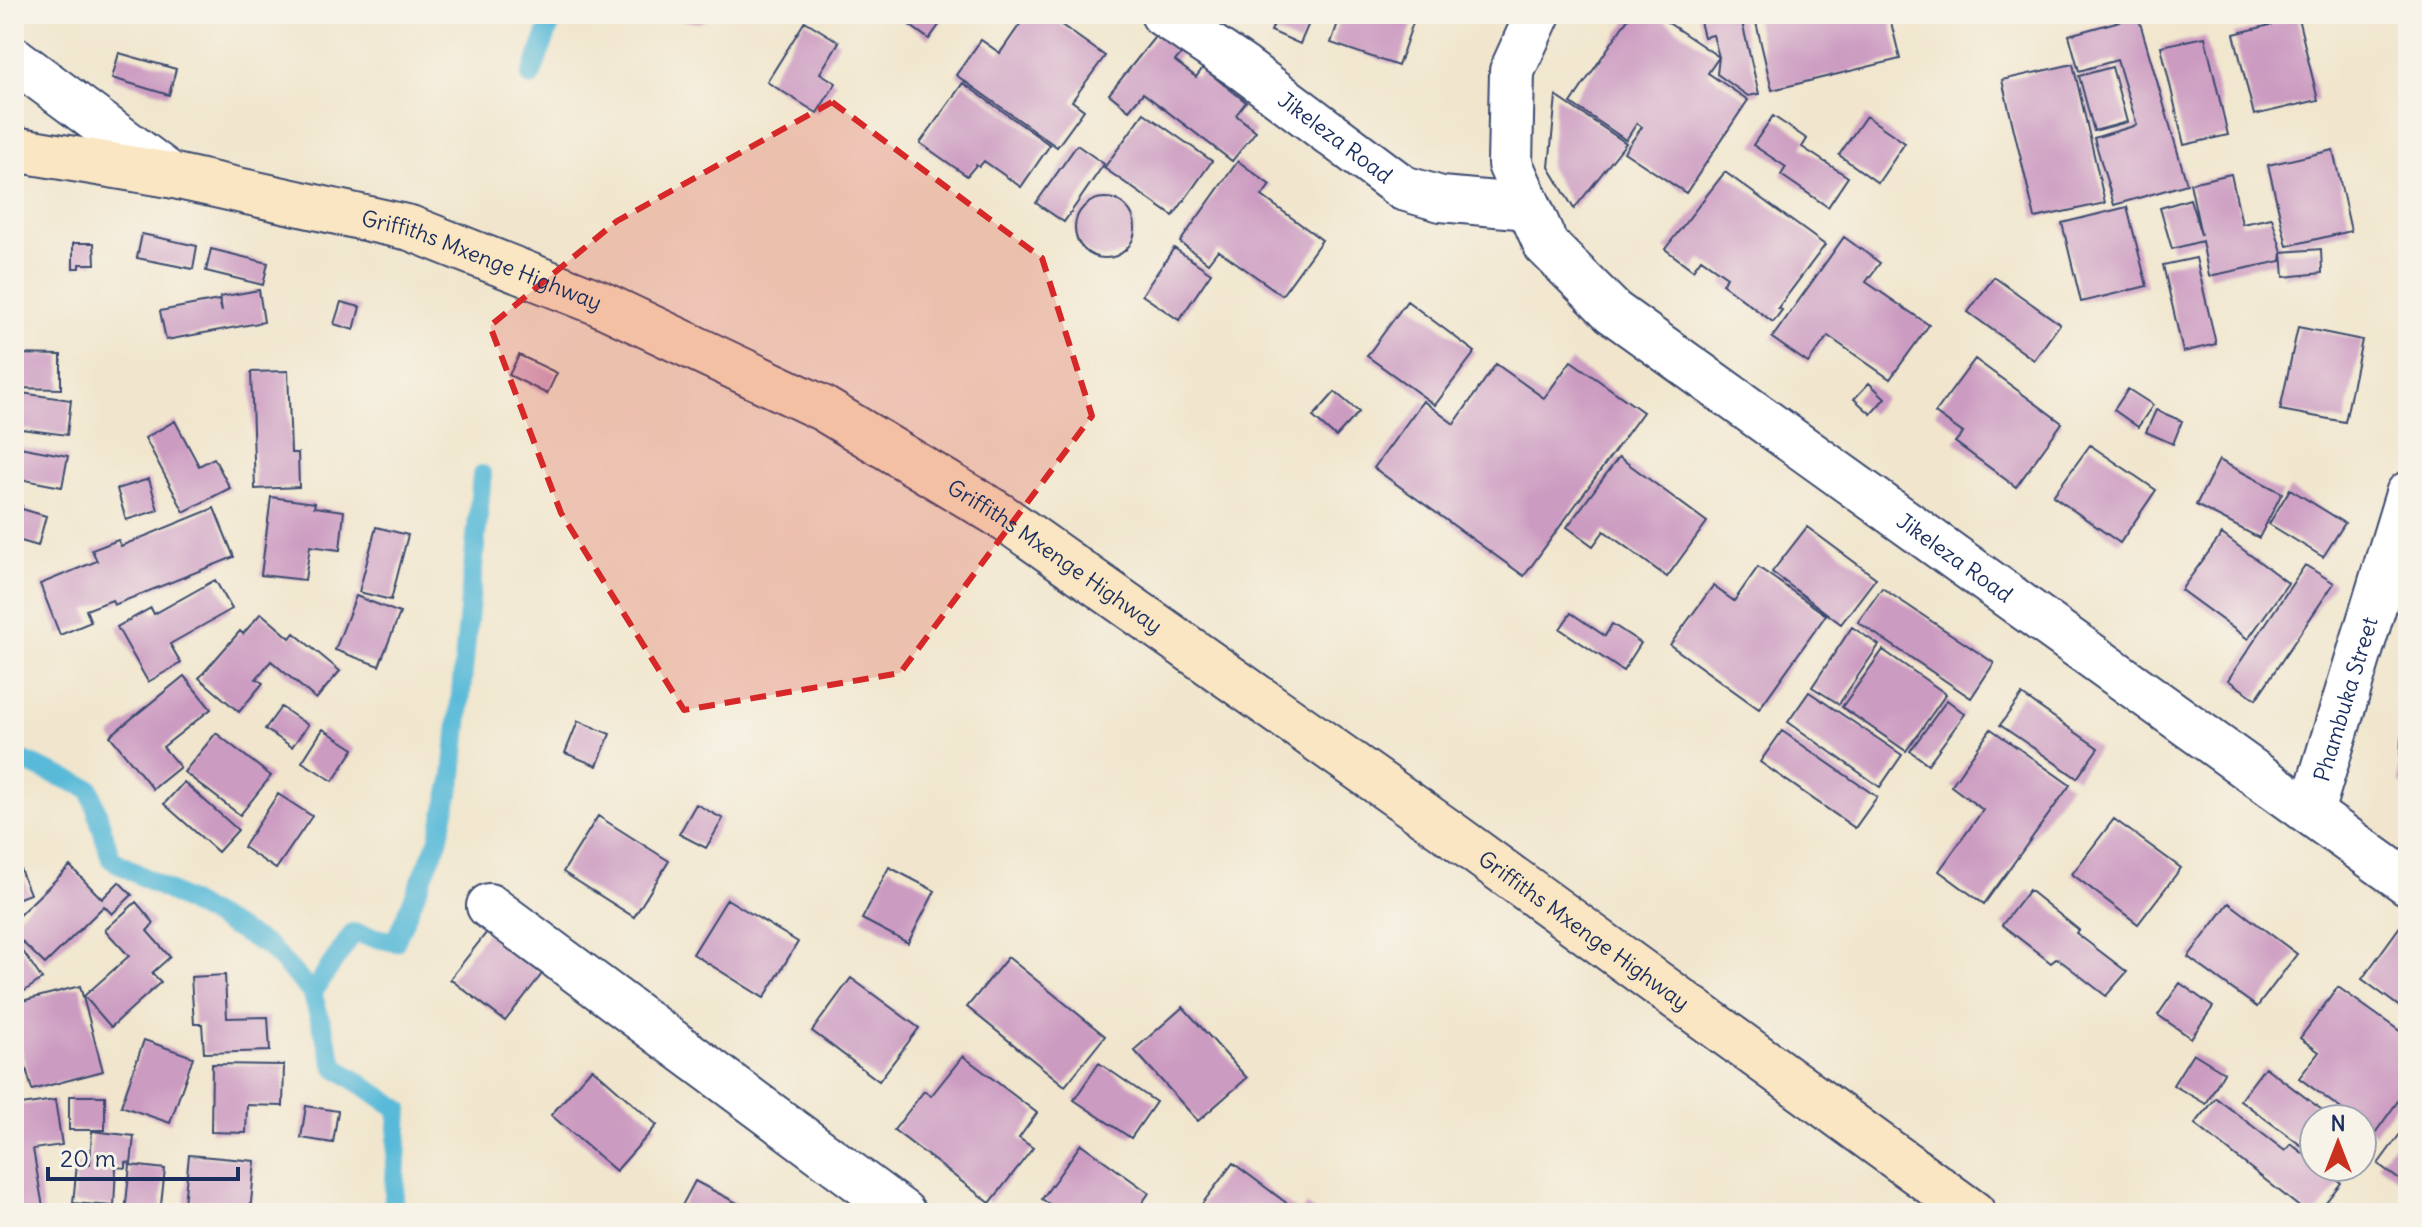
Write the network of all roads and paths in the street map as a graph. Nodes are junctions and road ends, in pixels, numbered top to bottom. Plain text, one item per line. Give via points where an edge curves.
1 (1163, 14) edge
2 (1538, 14) edge
3 (14, 59) edge
4 (14, 149) edge
5 (170, 175) junction
6 (1529, 207) junction
7 (2408, 494) edge
8 (2311, 812) junction
9 (2408, 883) edge
10 (489, 906) dead end
11 (903, 1213) edge
12 (1973, 1213) edge

1 - 6 street, Jikeleza Road via 1403,188 1441,199
2 - 6 street, Jikeleza Road via 1512,71 1510,164
3 - 5 street
4 - 5 street, Griffiths Mxenge Highway
5 - 12 street, Griffiths Mxenge Highway via 410,228 597,302 822,408 998,514 1453,835
6 - 8 street, Jikeleza Road via 1546,245 1613,312
7 - 8 street, Phambuka Street
8 - 9 street, Jikeleza Road
10 - 11 street

